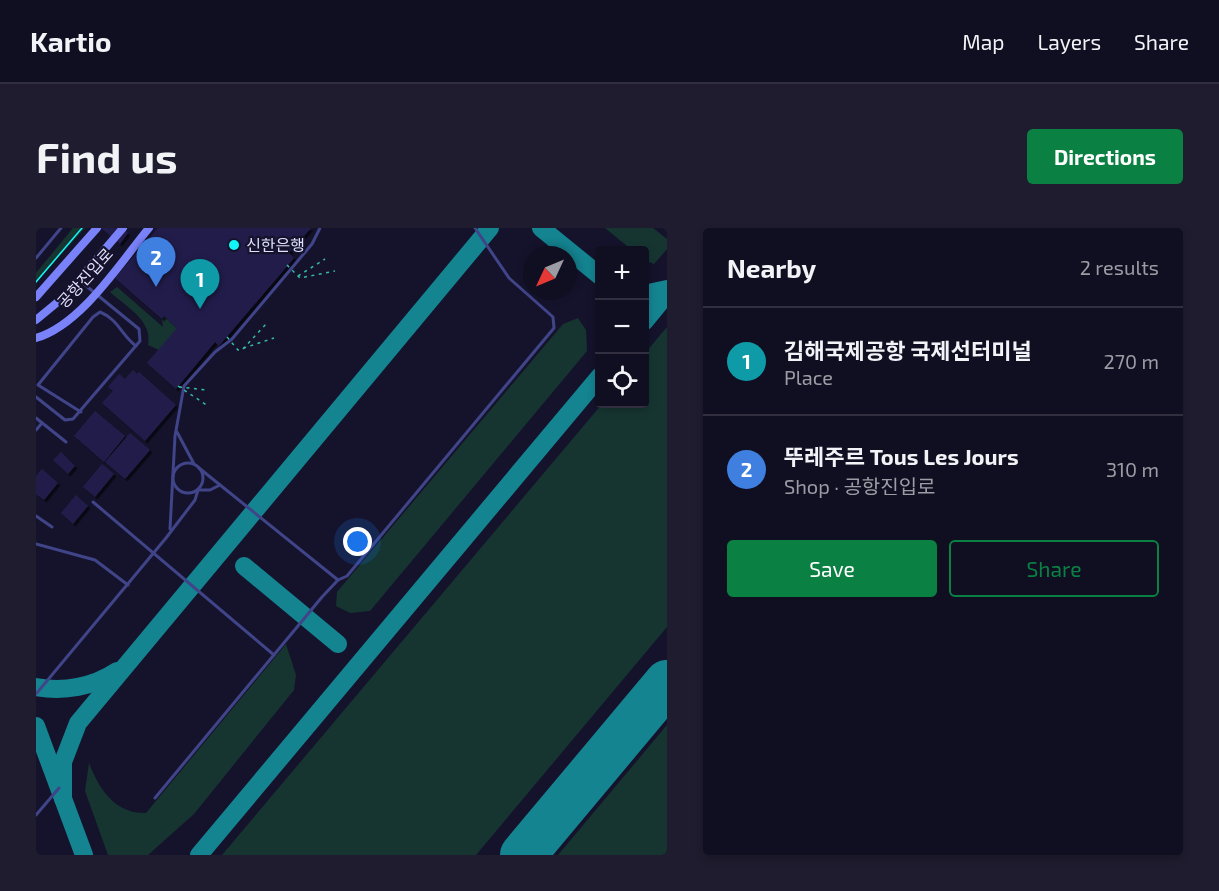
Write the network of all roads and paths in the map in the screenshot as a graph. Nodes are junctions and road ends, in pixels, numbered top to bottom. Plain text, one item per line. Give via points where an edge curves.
1 (61, 228) edge
2 (123, 228) edge
3 (149, 228) edge
4 (320, 228) edge
5 (475, 228) edge
6 (94, 229) edge
7 (36, 258) edge
8 (325, 259) dead end
9 (287, 265) dead end
10 (335, 271) dead end
11 (298, 276) junction
12 (78, 280) junction
13 (36, 297) edge
14 (36, 320) edge
15 (266, 324) dead end
16 (227, 337) dead end
17 (36, 338) edge
18 (273, 338) dead end
19 (136, 346) junction
20 (243, 349) junction
21 (207, 390) dead end
22 (36, 397) edge
23 (208, 406) dead end
24 (81, 412) junction
25 (36, 418) edge
26 (42, 423) junction
27 (36, 430) edge
28 (177, 432) junction
29 (66, 442) dead end
30 (195, 465) junction
31 (199, 468) junction
32 (173, 478) junction
33 (220, 485) junction
34 (198, 490) junction
35 (93, 502) dead end
36 (36, 516) edge
37 (52, 527) dead end
38 (170, 529) junction
39 (36, 544) edge
40 (153, 554) junction
41 (338, 580) junction
42 (128, 585) junction
43 (274, 655) junction
44 (36, 694) edge
45 (59, 788) dead end
46 (155, 798) dead end
47 (36, 815) edge

1 - 7 lane
2 - 12 main road
3 - 17 main road, 공항진입로, bridge via 80,310 58,328
4 - 28 lane via 312,244 232,339 184,386
5 - 41 lane via 509,278 553,317 554,328 347,576
6 - 13 main road, 공항진입로
8 - 11 path
9 - 11 path, bridge
10 - 11 path, bridge
12 - 14 main road
12 - 19 lane via 139,329 140,341
15 - 20 path
16 - 20 path, bridge via 238,350
18 - 20 path, bridge
19 - 24 lane
19 - 24 lane via 104,314 93,317 38,384
21 - 23 path, bridge via 178,387
22 - 24 lane via 65,420
25 - 26 lane
26 - 27 lane
26 - 29 lane
28 - 30 lane
28 - 32 lane
30 - 31 lane
30 - 32 lane via 180,465
31 - 33 lane
31 - 34 lane via 203,482
32 - 34 lane via 183,493
32 - 38 lane
33 - 34 lane
33 - 41 lane
34 - 38 lane via 190,508
35 - 40 lane
36 - 37 lane
38 - 40 lane
39 - 42 lane via 95,560
40 - 42 lane
40 - 43 lane
41 - 43 lane
42 - 44 lane
43 - 46 lane
45 - 47 lane

